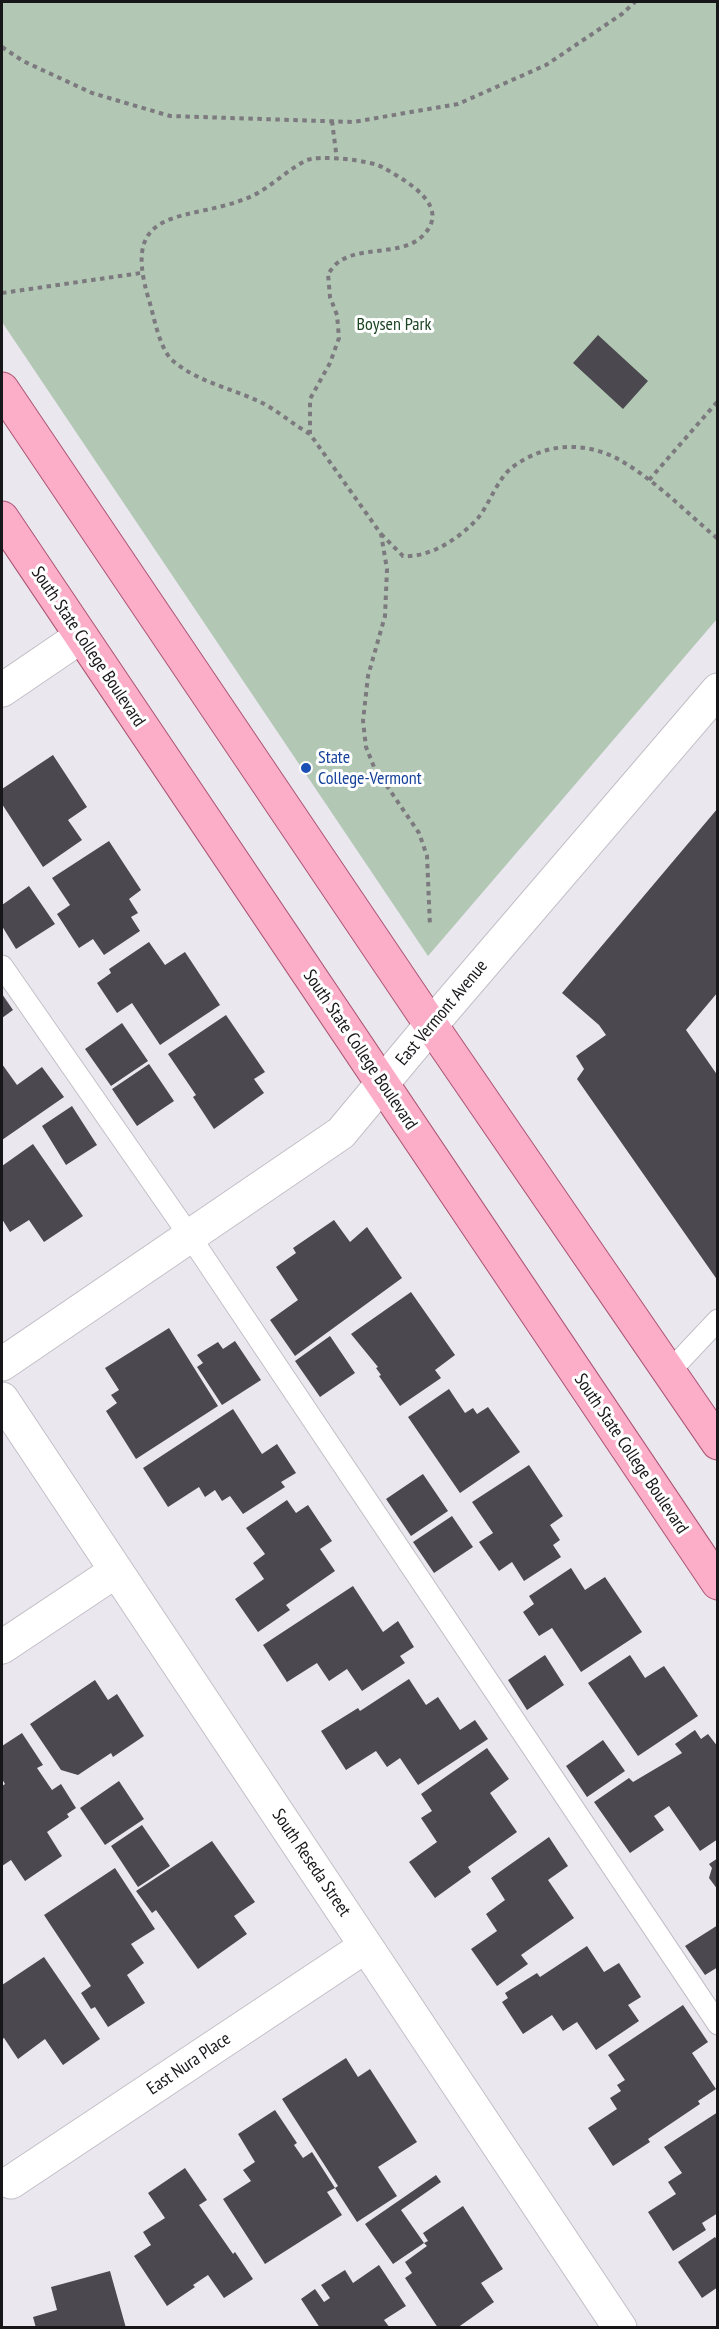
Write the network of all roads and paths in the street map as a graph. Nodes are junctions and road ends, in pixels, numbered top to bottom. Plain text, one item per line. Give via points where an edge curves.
1 (635, 2) edge
2 (2, 47) edge
3 (332, 121) junction
4 (337, 160) junction
5 (141, 273) junction
6 (2, 293) edge
7 (2, 389) edge
8 (717, 400) edge
9 (310, 434) junction
10 (649, 480) junction
11 (2, 518) edge
12 (381, 534) junction
13 (717, 539) edge
14 (80, 637) junction
15 (2, 690) edge
16 (716, 696) edge
17 (430, 926) dead end
18 (2, 966) edge
19 (431, 1025) junction
20 (384, 1084) junction
21 (189, 1235) junction
22 (717, 1320) edge
23 (2, 1364) edge
24 (669, 1372) junction
25 (2, 1399) edge
26 (717, 1443) edge
27 (116, 1571) junction
28 (717, 1583) edge
29 (2, 1647) edge
30 (366, 1946) junction
31 (717, 2024) edge
32 (11, 2182) dead end
33 (618, 2327) edge

1 - 3 path via 546,64 458,104 353,122
2 - 3 path via 92,93 170,116
3 - 4 path
4 - 5 path via 308,159 253,195 207,210 181,213 159,223 144,240
4 - 9 path via 356,158 380,166 423,196 432,211 430,225 420,238 402,247 340,261 328,274 339,338 310,399
5 - 6 path
5 - 9 path via 169,357 189,373 258,401
7 - 19 main road
8 - 10 path
9 - 12 path
10 - 12 path via 618,459 590,449 555,447 513,466 478,518 430,552 403,556
10 - 13 path
11 - 14 main road, South State College Boulevard
12 - 17 path via 387,569 385,616 368,676 363,721 366,747 374,767 419,833 429,879
14 - 15 street
14 - 20 main road, South State College Boulevard
16 - 19 street, East Vermont Avenue
18 - 21 lane
19 - 20 street, East Vermont Avenue
19 - 24 main road
20 - 21 street, East Vermont Avenue via 341,1133
20 - 28 main road, South State College Boulevard
21 - 23 street, East Vermont Avenue
21 - 31 lane
22 - 24 lane
24 - 26 main road
25 - 27 street, South Reseda Street
27 - 29 street
27 - 30 street, South Reseda Street
30 - 32 street, East Nura Place
30 - 33 street, South Reseda Street

